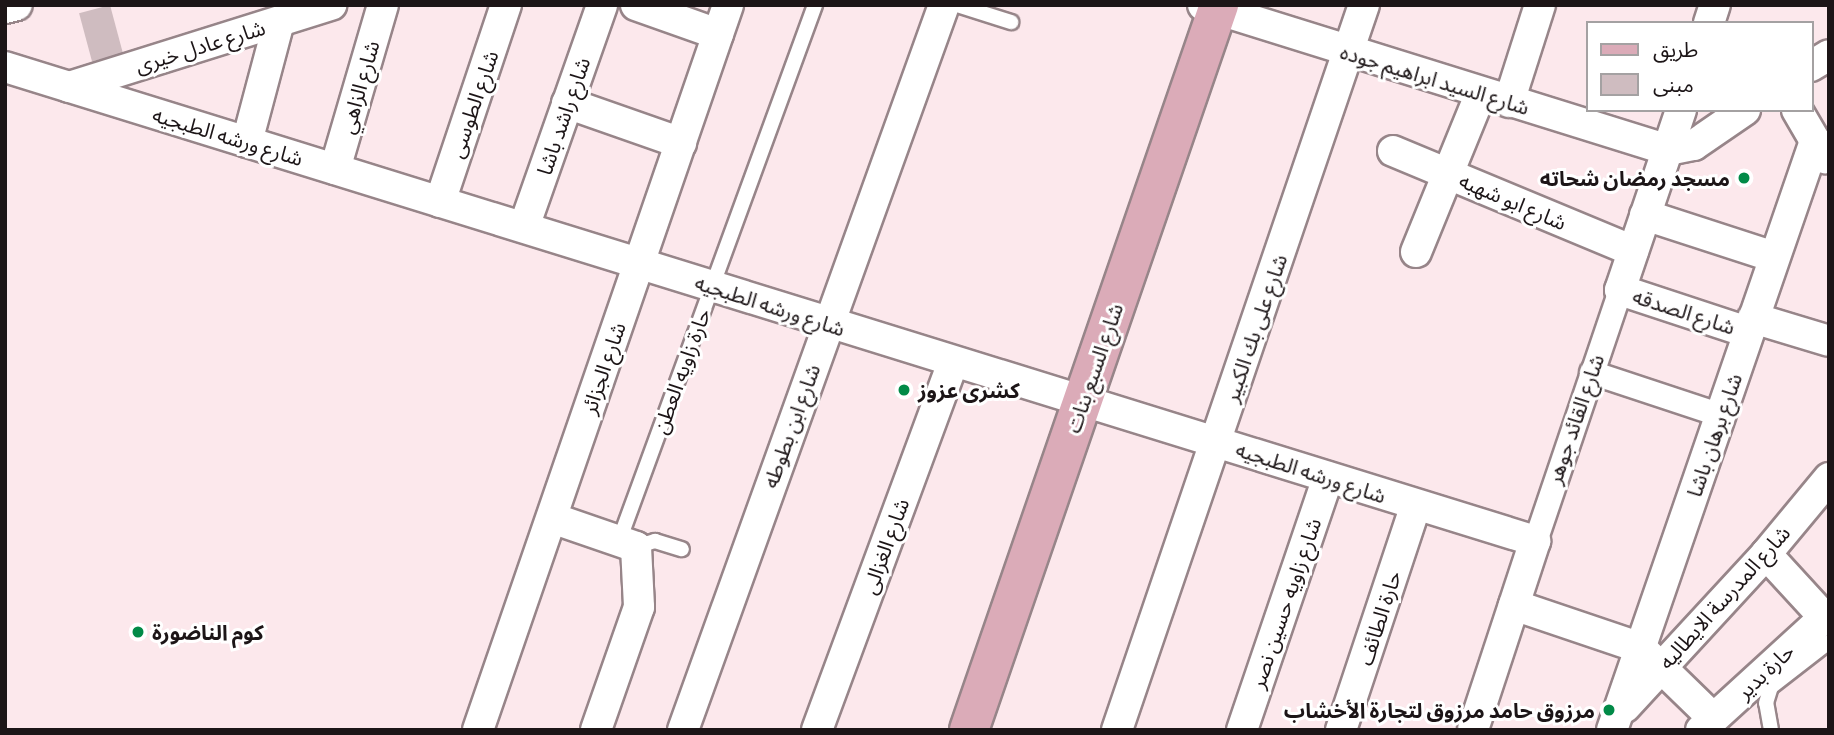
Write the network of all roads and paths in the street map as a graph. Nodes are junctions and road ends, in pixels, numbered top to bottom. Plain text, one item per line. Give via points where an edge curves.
1 (17, 5) edge
2 (331, 5) edge
3 (383, 5) edge
4 (506, 5) edge
5 (602, 5) edge
6 (636, 5) edge
7 (728, 5) edge
8 (815, 5) edge
9 (1364, 5) edge
10 (943, 7) edge
11 (1213, 7) edge
12 (1534, 7) edge
13 (5, 8) edge
14 (279, 22) junction
15 (1011, 22) dead end
16 (718, 34) junction
17 (1348, 51) junction
18 (1829, 55) edge
19 (1813, 65) edge
20 (5, 67) edge
21 (69, 87) junction
22 (1481, 93) junction
23 (1509, 102) junction
24 (567, 103) junction
25 (1680, 112) edge
26 (1742, 112) edge
27 (1798, 112) edge
28 (247, 142) junction
29 (681, 143) junction
30 (1668, 150) junction
31 (1393, 151) dead end
32 (1822, 153) edge
33 (335, 169) junction
34 (1450, 174) junction
35 (440, 202) junction
36 (1645, 215) junction
37 (524, 228) junction
38 (1633, 251) junction
39 (1416, 252) dead end
40 (1774, 257) junction
41 (639, 264) junction
42 (712, 286) junction
43 (1620, 290) junction
44 (827, 323) junction
45 (1751, 325) junction
46 (1829, 341) edge
47 (953, 362) junction
48 (1591, 372) junction
49 (1082, 401) junction
50 (1721, 415) junction
51 (1217, 442) junction
52 (1328, 477) junction
53 (1829, 478) edge
54 (1416, 505) junction
55 (552, 518) junction
56 (1535, 541) junction
57 (628, 544) junction
58 (682, 549) dead end
59 (1766, 554) junction
60 (1514, 606) junction
61 (1827, 624) edge
62 (1651, 658) junction
63 (1615, 722) edge
64 (1707, 724) edge
65 (1347, 728) edge
66 (478, 730) edge
67 (596, 730) edge
68 (683, 730) edge
69 (817, 730) edge
70 (969, 730) edge
71 (1117, 730) edge
72 (1242, 730) edge
73 (1473, 730) edge
74 (1771, 730) edge

1 - 13 street
2 - 14 street, شارع عادل خيرى
3 - 33 street, شارع الزاهي
4 - 35 street, شارع الطوسى
5 - 24 street, شارع راشد باشا
6 - 16 street
7 - 16 street, شارع الجزائر
8 - 42 lane, حارة زاويه العطن
9 - 17 street, شارع على بك الكبير
10 - 15 lane
10 - 44 street, شارع ابن بطوطه
11 - 17 street, شارع السيد ابراهيم جوده
11 - 49 main road, شارع السبع بنات
12 - 23 street
14 - 21 street, شارع عادل خيرى
14 - 28 street
16 - 29 street, شارع الجزائر
17 - 22 street, شارع السيد ابراهيم جوده
17 - 51 street, شارع على بك الكبير
18 - 19 street
20 - 21 street, شارع ورشه الطبجيه
21 - 28 street, شارع ورشه الطبجيه
22 - 23 street, شارع السيد ابراهيم جوده
22 - 34 street
23 - 30 street, شارع السيد ابراهيم جوده
24 - 29 street
24 - 37 street, شارع راشد باشا
25 - 30 street, شارع القائد جوهر
26 - 30 street via 1694,145
27 - 32 street
28 - 33 street, شارع ورشه الطبجيه
29 - 41 street, شارع الجزائر
30 - 36 street, شارع القائد جوهر
31 - 34 street, شارع ابو شهبه
32 - 40 street, شارع برهان باشا
33 - 35 street, شارع ورشه الطبجيه
34 - 38 street, شارع ابو شهبه
34 - 39 street
35 - 37 street, شارع ورشه الطبجيه
36 - 38 street, شارع القائد جوهر
36 - 40 street
37 - 41 street, شارع ورشه الطبجيه
38 - 43 street, شارع القائد جوهر
40 - 45 street, شارع برهان باشا
41 - 42 street, شارع ورشه الطبجيه
41 - 55 street, شارع الجزائر
42 - 44 street, شارع ورشه الطبجيه
42 - 57 lane, حارة زاويه العطن
43 - 45 street, شارع الصدقه
43 - 48 street, شارع القائد جوهر
44 - 47 street, شارع ورشه الطبجيه
44 - 68 street, شارع ابن بطوطه
45 - 46 street, شارع الصدقه
45 - 50 street, شارع برهان باشا
47 - 49 street, شارع ورشه الطبجيه
47 - 69 street, شارع الغزالى
48 - 50 street
48 - 56 street, شارع القائد جوهر
49 - 51 street, شارع ورشه الطبجيه
49 - 70 main road, شارع السبع بنات
50 - 62 street, شارع برهان باشا
51 - 52 street, شارع ورشه الطبجيه
51 - 71 street, شارع على بك الكبير
52 - 54 street, شارع ورشه الطبجيه
52 - 72 street, شارع زاويه حسين نصر
53 - 59 street, شارع المدرسة الايطاليه
54 - 56 street, شارع ورشه الطبجيه
54 - 65 street, حارة الطائف
55 - 57 street
55 - 66 street, شارع الجزائر
56 - 60 street, شارع القائد جوهر
57 - 58 lane via 655,541
57 - 67 street, حارة زاويه العطن via 639,607
59 - 61 street
59 - 62 street, شارع المدرسة الايطاليه
60 - 62 street
60 - 73 street, شارع القائد جوهر
61 - 64 street, حارة بدير
61 - 74 lane via 1771,687 1766,703
62 - 63 street, شارع المدرسة الايطاليه
62 - 64 street

